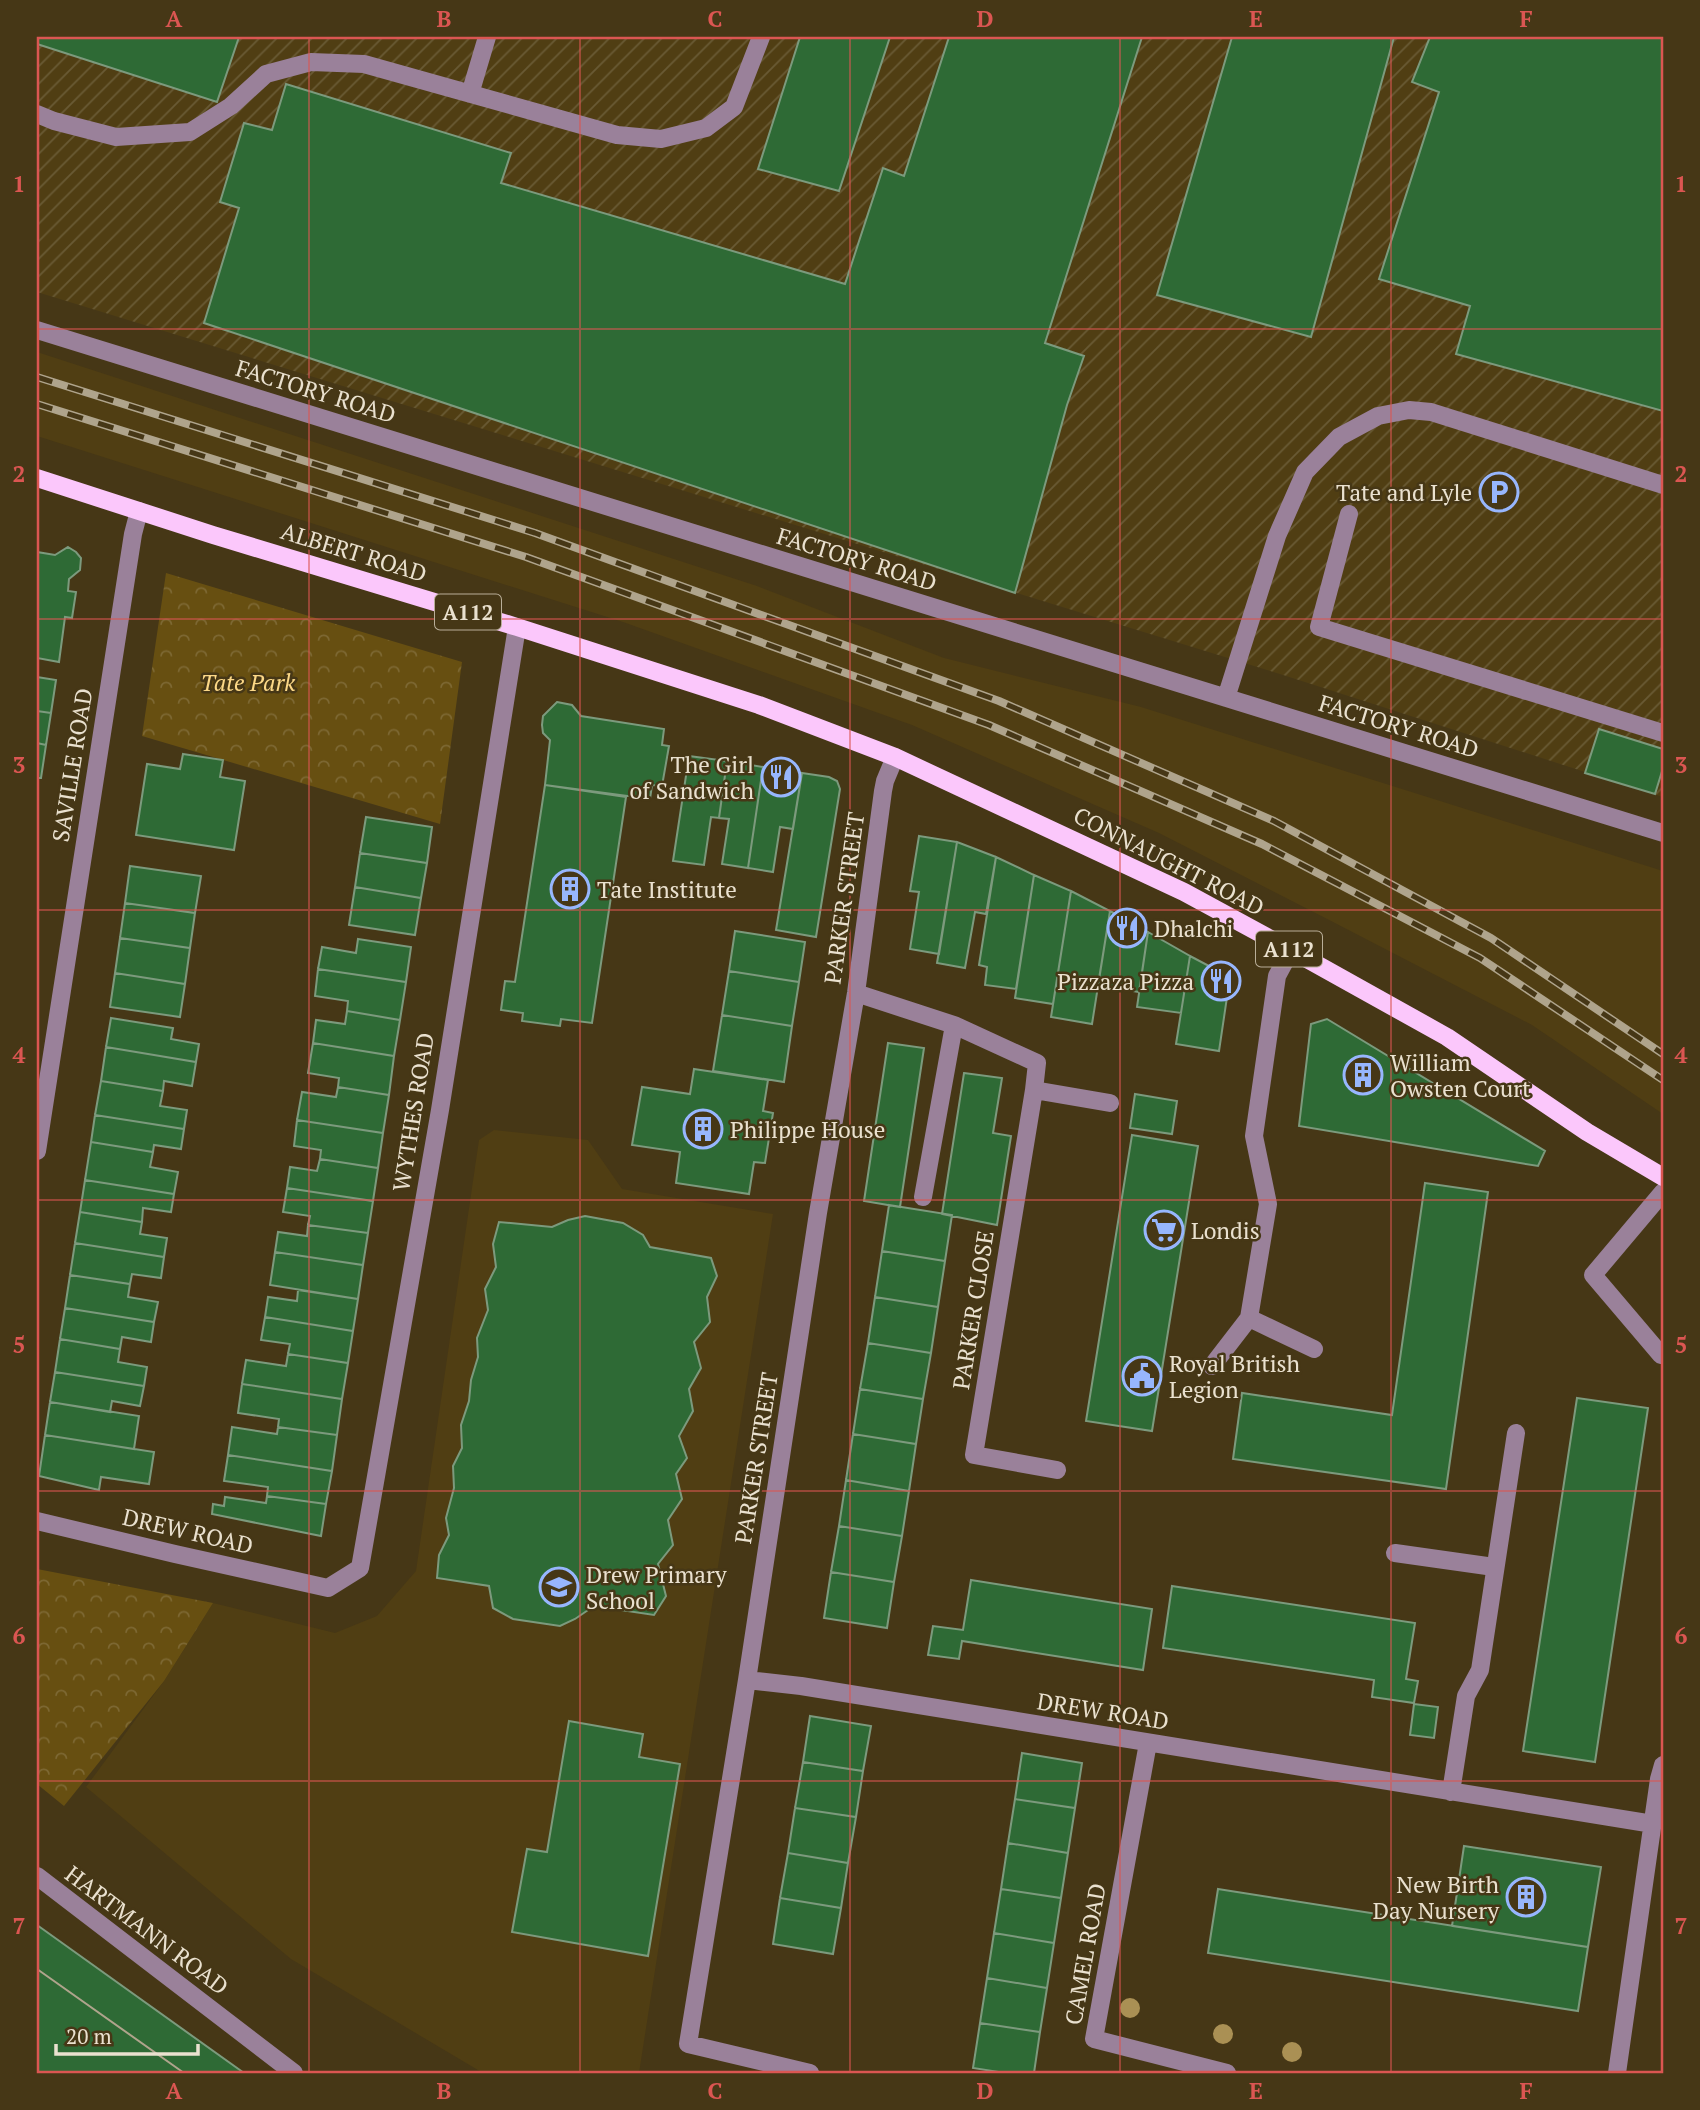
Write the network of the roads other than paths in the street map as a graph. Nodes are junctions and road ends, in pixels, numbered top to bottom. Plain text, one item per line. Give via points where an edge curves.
1 (487, 37) edge
2 (761, 37) edge
3 (470, 94) junction
4 (37, 114) edge
5 (37, 330) edge
6 (37, 478) edge
7 (1663, 485) edge
8 (139, 511) junction
9 (1349, 514) dead end
10 (517, 627) junction
11 (1226, 698) junction
12 (1663, 733) edge
13 (895, 757) junction
14 (1663, 833) edge
15 (1291, 950) junction
16 (856, 993) junction
17 (954, 1025) junction
18 (1034, 1090) junction
19 (1110, 1103) dead end
20 (37, 1151) edge
21 (1663, 1177) edge
22 (1663, 1192) edge
23 (923, 1197) dead end
24 (1249, 1318) junction
25 (1314, 1349) dead end
26 (1661, 1356) dead end
27 (1212, 1366) dead end
28 (1516, 1433) dead end
29 (1057, 1470) dead end
30 (37, 1521) edge
31 (1395, 1553) dead end
32 (1494, 1567) junction
33 (328, 1588) joint
34 (747, 1680) junction
35 (1148, 1743) junction
36 (1663, 1765) edge
37 (1451, 1792) junction
38 (1653, 1824) junction
39 (38, 1880) edge
40 (294, 2073) edge
41 (810, 2073) edge
42 (1227, 2073) edge
43 (1617, 2073) edge

1 - 3 street
2 - 3 street via 734,107 706,128 661,139 617,135
3 - 4 street via 364,64 311,62 266,74 231,106 190,132 116,137
5 - 11 street, FACTORY ROAD
6 - 8 main road, ALBERT ROAD / A112
7 - 11 street via 1431,412 1409,410 1378,416 1339,437 1305,472 1277,536
8 - 10 main road, ALBERT ROAD / A112
8 - 20 street, SAVILLE ROAD
9 - 12 street via 1319,627
10 - 13 main road, ALBERT ROAD / A112 via 759,705
10 - 33 street, WYTHES ROAD via 440,1110 360,1567
11 - 14 street, FACTORY ROAD
13 - 15 main road, CONNAUGHT ROAD / A112 via 1184,892
13 - 16 street, PARKER STREET via 883,791
15 - 21 main road, CONNAUGHT ROAD / A112 via 1447,1037 1587,1132
15 - 24 street via 1277,976 1254,1136 1268,1204
16 - 17 street, PARKER CLOSE
16 - 34 street, PARKER STREET
17 - 18 street, PARKER CLOSE via 1037,1063
17 - 23 street
18 - 19 street
18 - 29 street, PARKER CLOSE via 974,1455
22 - 26 street via 1593,1275
24 - 25 street
24 - 27 street
28 - 32 street
30 - 33 street, DREW ROAD
31 - 32 street
32 - 37 street via 1480,1670 1466,1696
34 - 35 street, DREW ROAD
34 - 41 street, PARKER STREET via 688,2044
35 - 37 street, DREW ROAD
35 - 42 street, CAMEL ROAD via 1094,2039
36 - 38 street
37 - 38 street, DREW ROAD
38 - 43 street
39 - 40 street, HARTMANN ROAD

